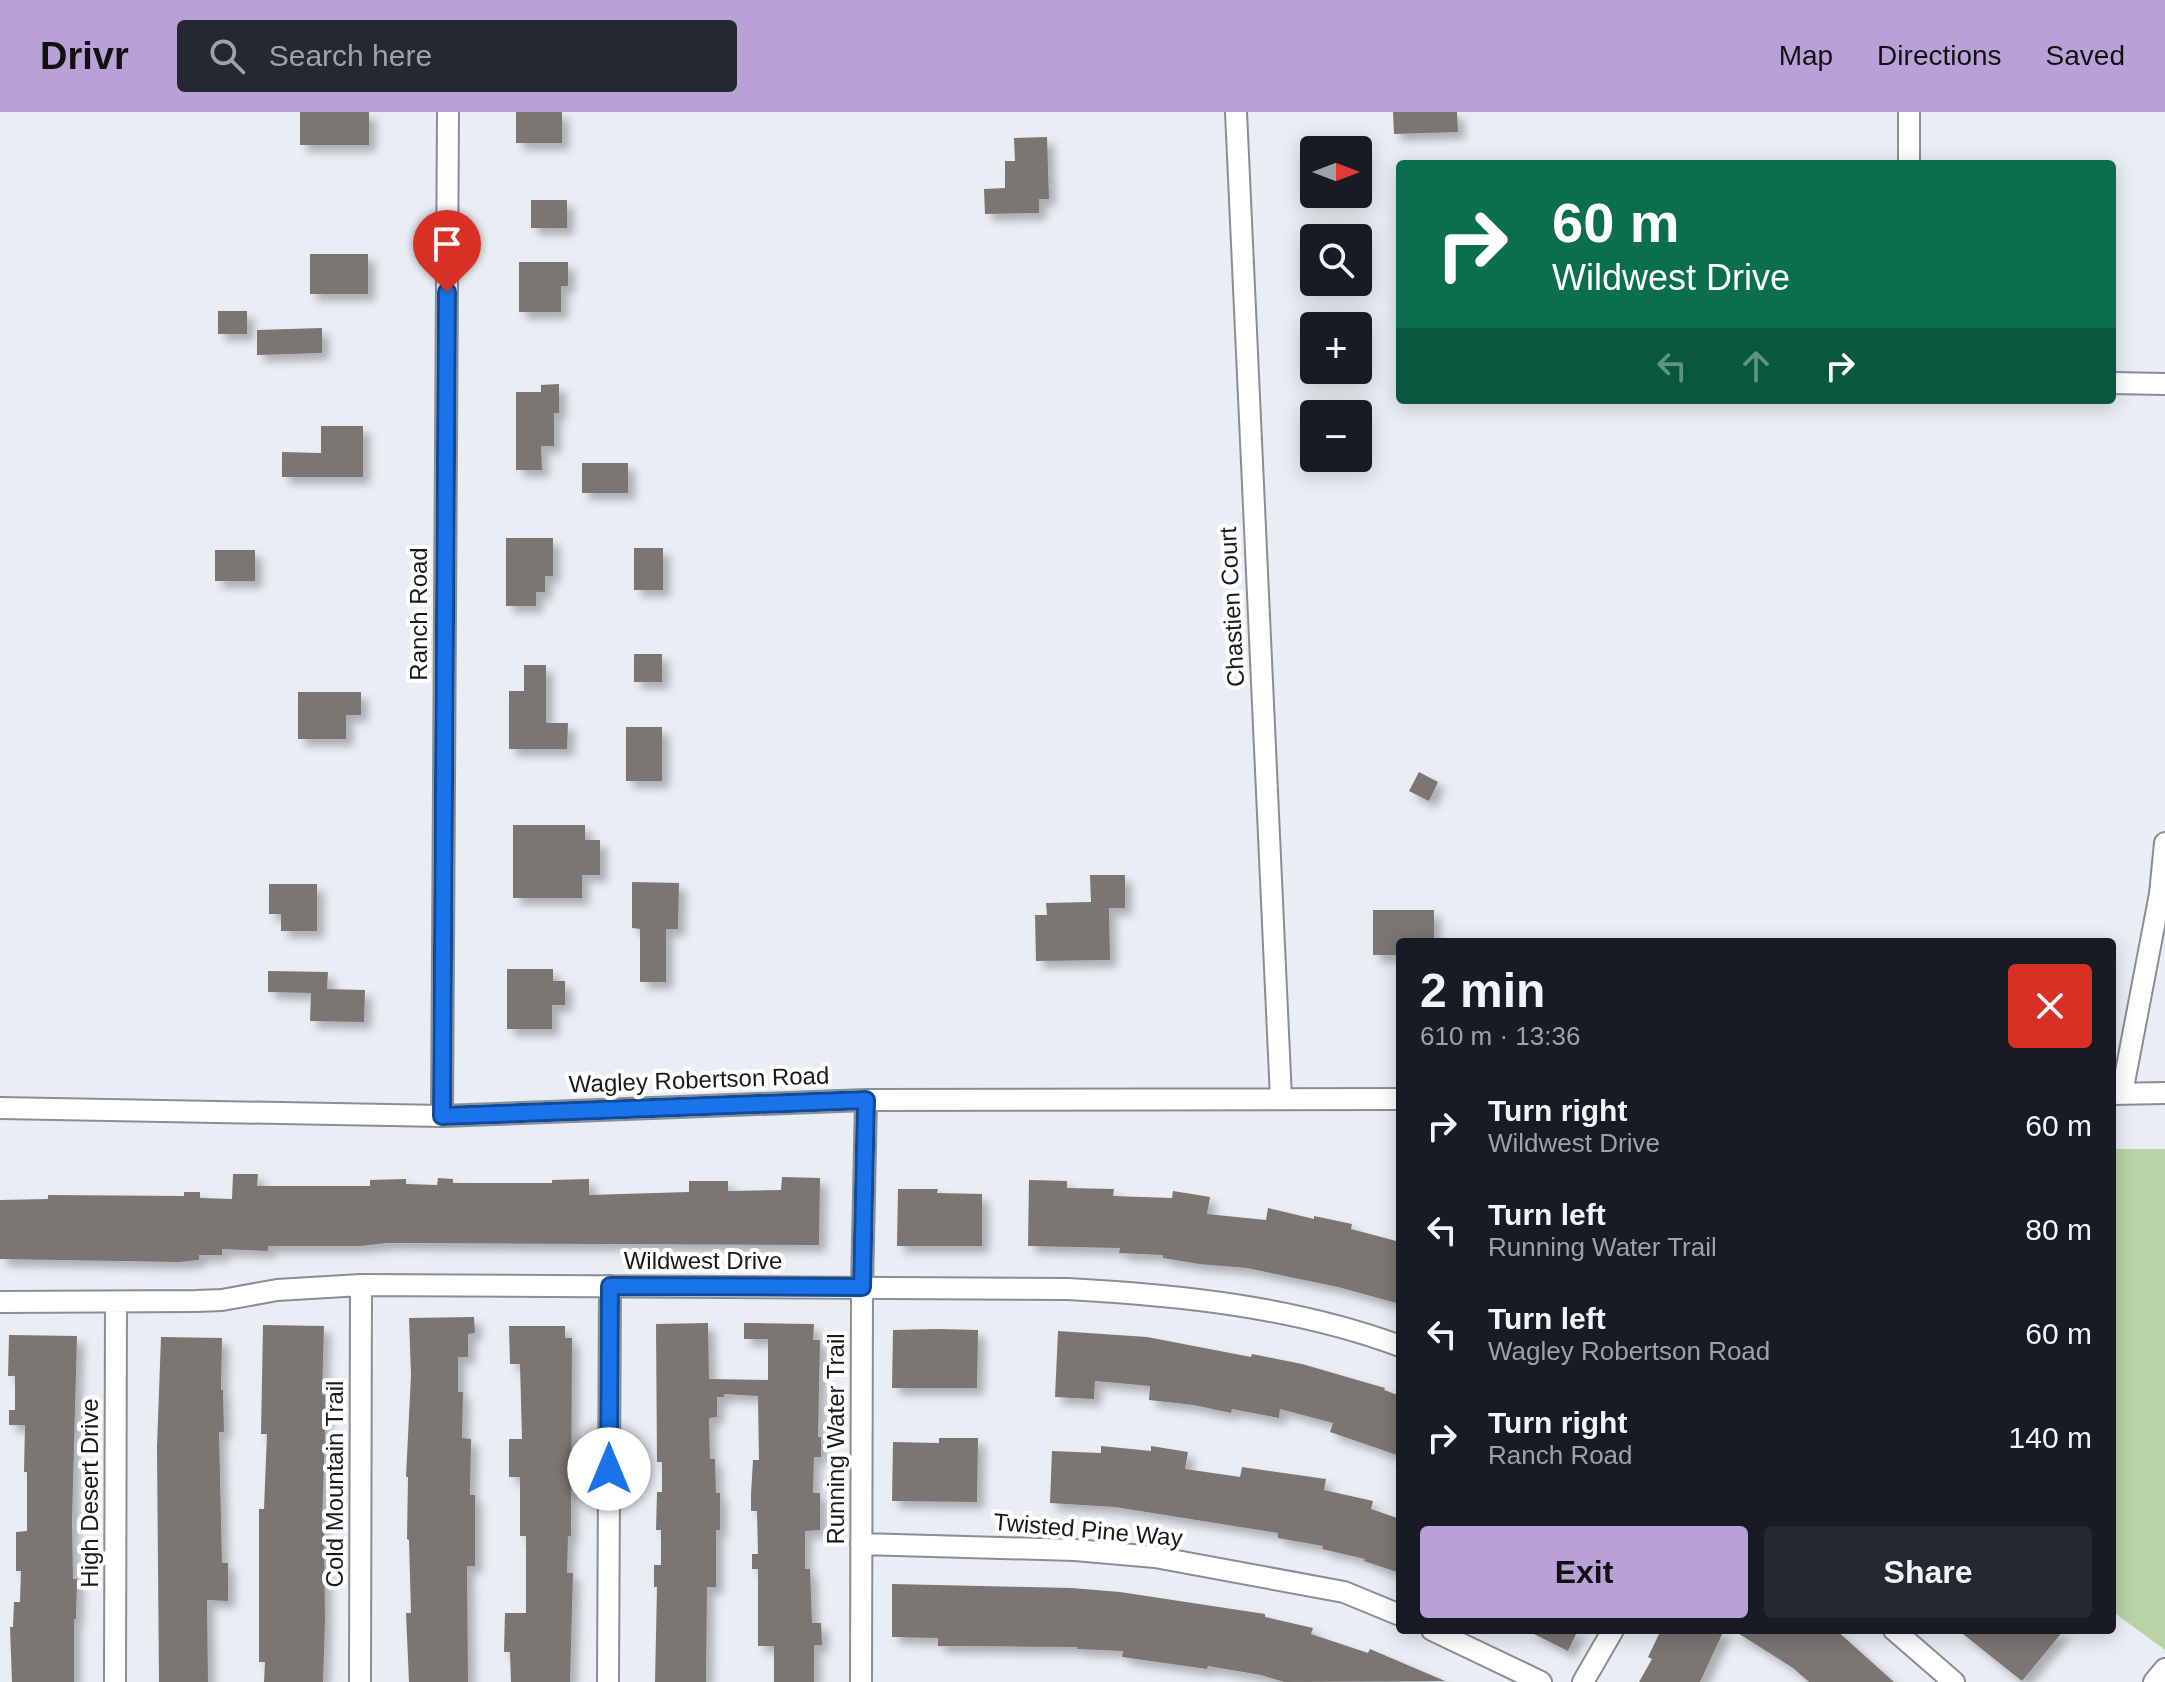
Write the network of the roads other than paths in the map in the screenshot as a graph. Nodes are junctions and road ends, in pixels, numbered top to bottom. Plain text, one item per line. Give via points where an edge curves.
1 (448, 112) edge
2 (1236, 112) edge
3 (1909, 112) edge
4 (1909, 160) edge
5 (2116, 383) edge
6 (2165, 384) edge
7 (2165, 843) edge
8 (2165, 1093) edge
9 (2117, 1094) edge
10 (1281, 1099) junction
11 (1396, 1099) edge
12 (866, 1100) junction
13 (0, 1108) edge
14 (442, 1116) junction
15 (361, 1285) junction
16 (610, 1286) junction
17 (862, 1287) junction
18 (0, 1302) edge
19 (116, 1303) junction
20 (1396, 1345) edge
21 (861, 1544) junction
22 (1396, 1613) edge
23 (1440, 1634) edge
24 (1611, 1634) edge
25 (1899, 1634) edge
26 (2165, 1669) edge
27 (115, 1682) edge
28 (360, 1682) edge
29 (608, 1682) edge
30 (861, 1682) edge
31 (1541, 1682) edge
32 (1583, 1682) edge
33 (1954, 1682) edge
34 (2154, 1682) edge

1 - 14 street, Ranch Road
2 - 10 street, Chastien Court
3 - 4 street
5 - 6 street
7 - 9 street via 2160,894
8 - 9 street
10 - 11 street, Wagley Robertson Road
10 - 12 street, Wagley Robertson Road
12 - 14 street, Wagley Robertson Road
12 - 17 street, Running Water Trail
13 - 14 street, Wagley Robertson Road
15 - 16 street, Wildwest Drive
15 - 19 street, Wildwest Drive via 277,1290 222,1300
15 - 28 street, Cold Mountain Trail
16 - 17 street, Wildwest Drive
16 - 29 street
17 - 20 street, Wildwest Drive via 1143,1293 1296,1317
17 - 21 street, Running Water Trail
18 - 19 street, Wildwest Drive
19 - 27 street, High Desert Drive
21 - 22 street, Twisted Pine Way via 1155,1557 1344,1592
21 - 30 street, Running Water Trail
23 - 31 street
24 - 32 street
25 - 33 street
26 - 34 street

